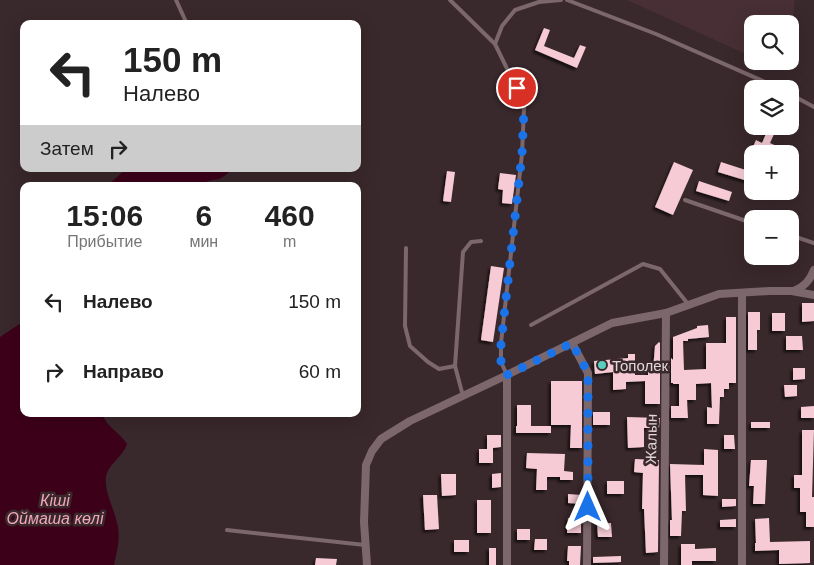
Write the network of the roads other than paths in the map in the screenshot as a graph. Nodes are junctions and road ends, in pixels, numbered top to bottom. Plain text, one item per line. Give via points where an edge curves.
1 (176, 0) edge
2 (450, 0) edge
3 (561, 0) edge
4 (567, 0) edge
5 (185, 20) edge
6 (495, 44) junction
7 (761, 80) edge
8 (799, 99) edge
9 (814, 107) edge
10 (685, 200) dead end
11 (744, 220) edge
12 (799, 238) edge
13 (481, 241) dead end
14 (814, 243) edge
15 (406, 248) dead end
16 (814, 270) edge
17 (792, 291) junction
18 (742, 293) junction
19 (814, 295) edge
20 (689, 305) junction
21 (666, 313) junction
22 (531, 325) dead end
23 (572, 343) junction
24 (455, 366) junction
25 (507, 375) junction
26 (463, 396) junction
27 (227, 530) dead end
28 (365, 545) junction
29 (366, 565) edge
30 (508, 565) edge
31 (587, 565) edge
32 (664, 565) edge
33 (742, 565) edge

1 - 5 lane
2 - 6 lane
3 - 6 lane via 539,2 515,10 502,26
4 - 7 lane via 656,34
6 - 25 lane via 524,108 501,344 501,362
8 - 9 lane
10 - 11 lane
12 - 14 lane
13 - 24 lane via 471,242 463,252
15 - 24 lane via 404,326 410,346 439,369
16 - 17 street via 801,288
17 - 18 street
17 - 19 street
18 - 20 street via 719,294
18 - 33 street
20 - 21 street
20 - 22 lane via 660,269 643,264
21 - 23 street via 612,323
21 - 32 street, Жалын
23 - 25 street
23 - 31 street via 588,373
24 - 26 lane
25 - 26 street
25 - 30 street
26 - 28 street via 410,421 381,439 372,451 366,465
27 - 28 lane
28 - 29 street

